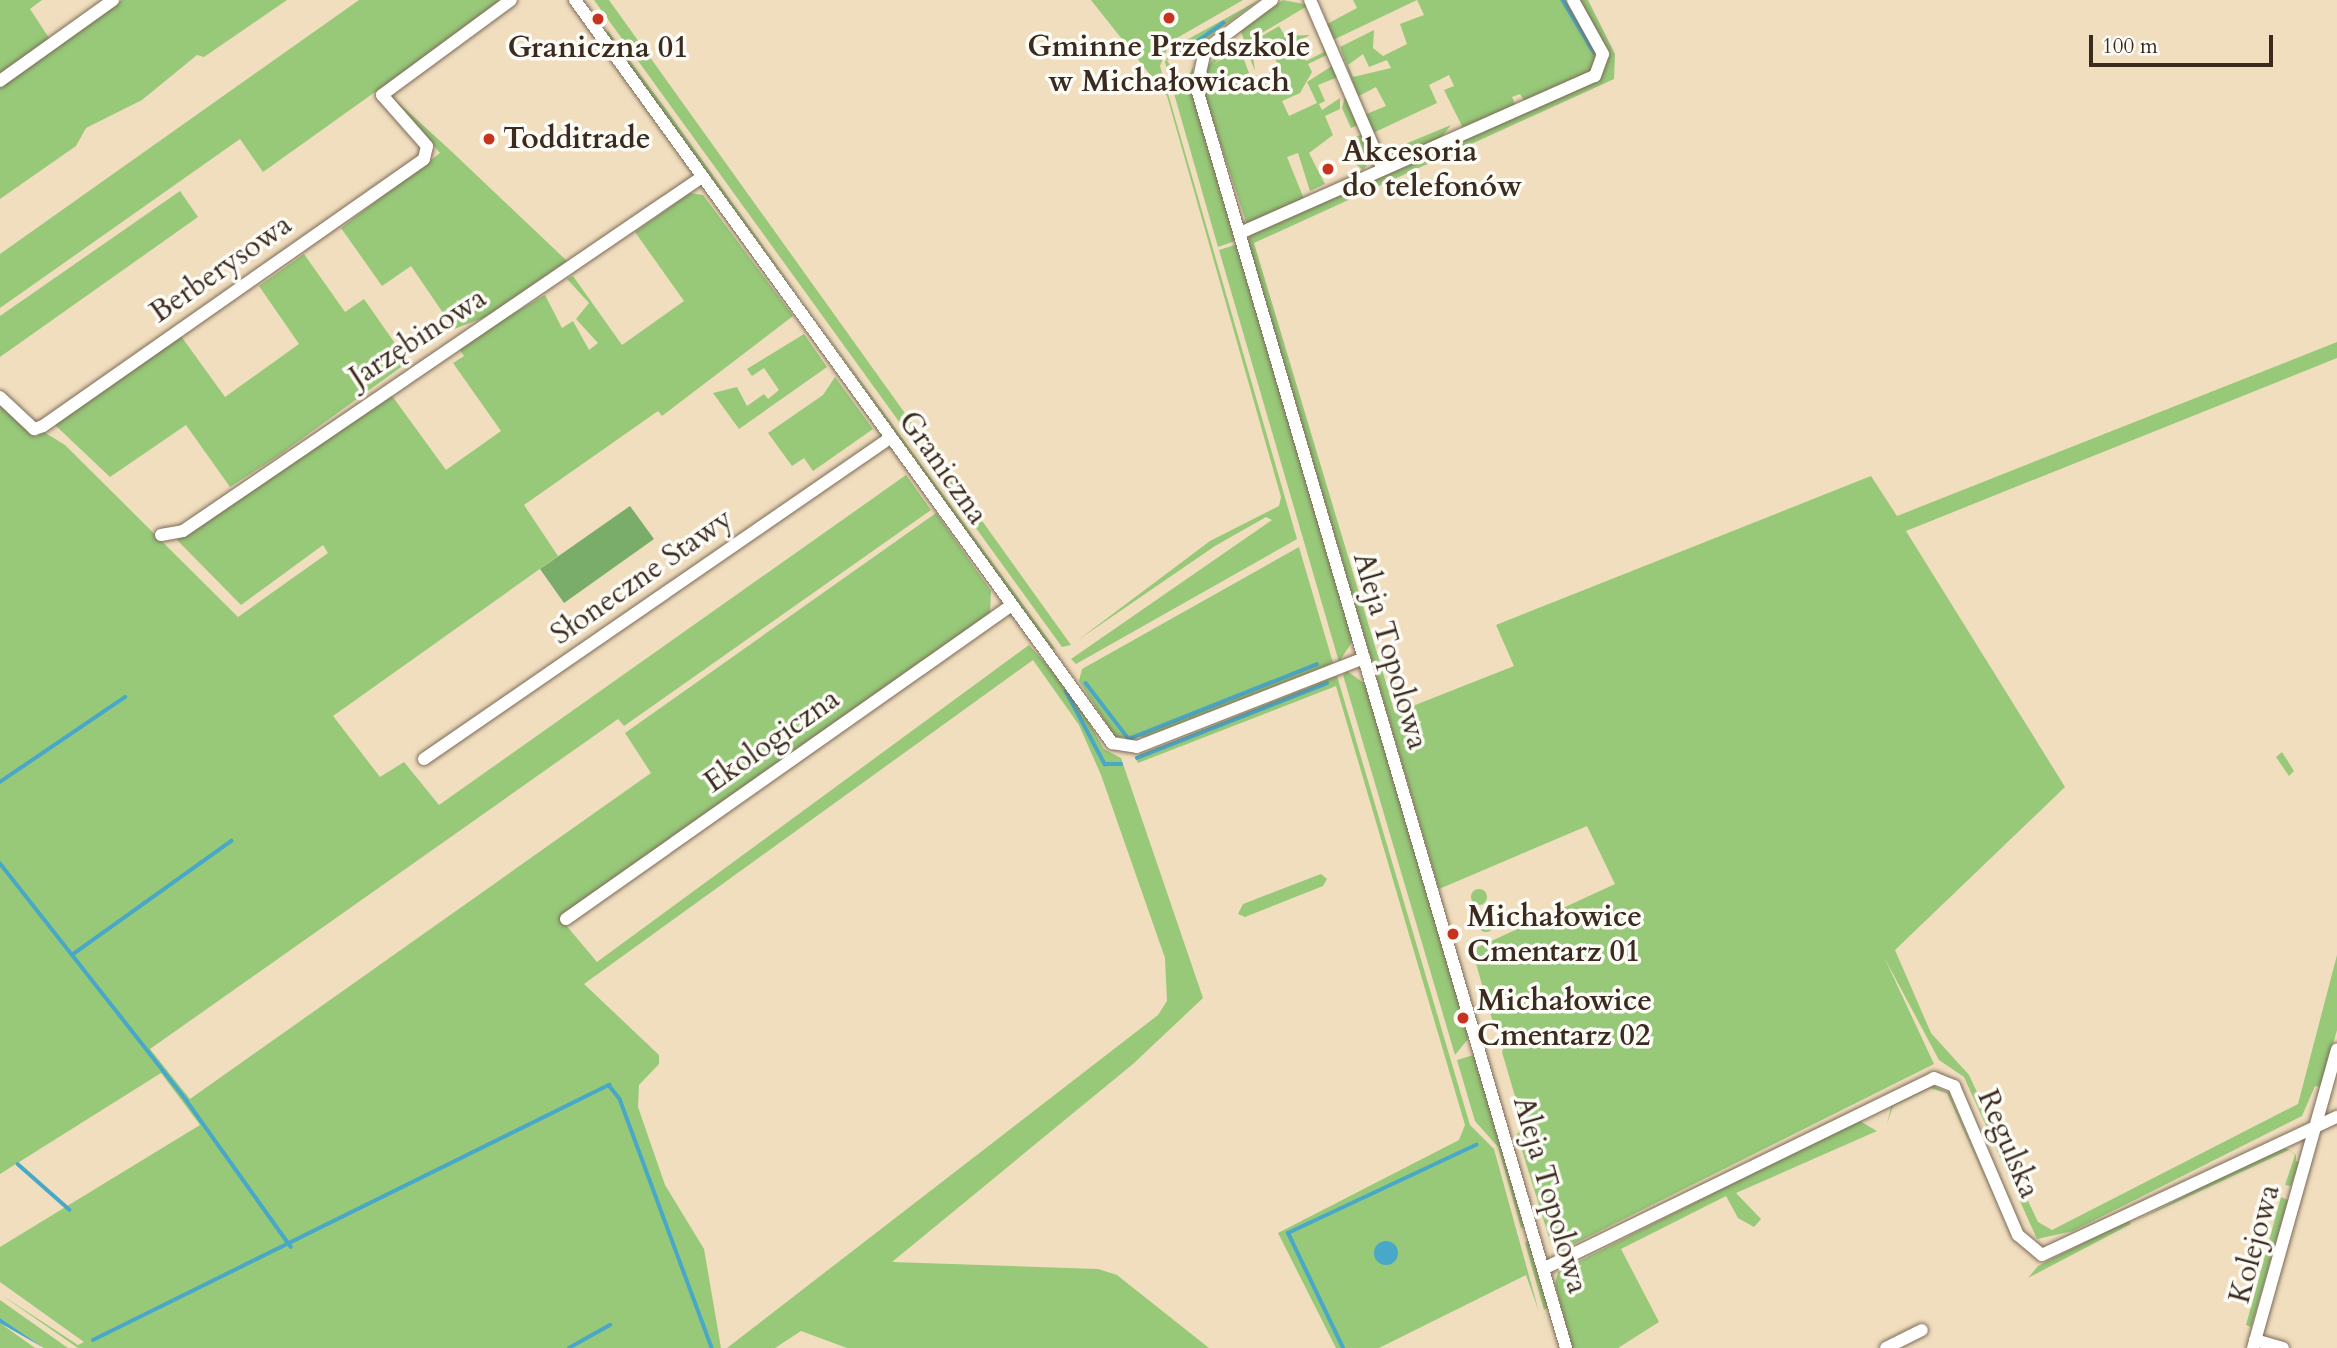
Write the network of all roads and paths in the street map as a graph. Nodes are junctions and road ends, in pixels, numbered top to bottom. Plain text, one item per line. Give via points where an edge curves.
1 (113, 0) edge
2 (511, 0) edge
3 (575, 0) edge
4 (1272, 0) edge
5 (1310, 0) edge
6 (1573, 0) edge
7 (0, 81) edge
8 (1382, 167) junction
9 (702, 177) junction
10 (1240, 233) junction
11 (0, 397) edge
12 (890, 438) junction
13 (161, 535) dead end
14 (1009, 607) junction
15 (1364, 658) junction
16 (424, 759) dead end
17 (566, 919) dead end
18 (2337, 1049) edge
19 (2337, 1117) edge
20 (2316, 1125) junction
21 (2287, 1137) junction
22 (2308, 1153) junction
23 (1545, 1268) junction
24 (1922, 1330) dead end
25 (2254, 1344) edge
26 (1566, 1348) edge
27 (1885, 1348) edge
28 (2283, 1348) edge

1 - 7 street
2 - 11 street, Berberysowa via 385,91 382,100 427,146 427,155 43,426 34,429
3 - 9 street, Graniczna
4 - 10 street, Aleja Topolowa via 1210,44 1197,70 1197,89
5 - 8 street
6 - 8 street via 1602,51 1595,76
8 - 10 street
9 - 12 street, Graniczna
9 - 13 street, Jarzębinowa via 183,531
10 - 15 street, Aleja Topolowa
12 - 14 street, Graniczna
12 - 16 street, Słoneczne Stawy
14 - 15 street, Graniczna via 1073,683 1107,738 1126,749
14 - 17 street, Ekologiczna
15 - 23 street, Aleja Topolowa
18 - 20 street, Kolejowa
19 - 20 street, Regulska
20 - 21 street, Regulska
20 - 22 street, Kolejowa
21 - 22 street, Kolejowa
21 - 23 street, Regulska via 2042,1255 2022,1243 1954,1086 1937,1077
22 - 25 street, Kolejowa
23 - 26 street, Aleja Topolowa
24 - 27 street
25 - 28 street

